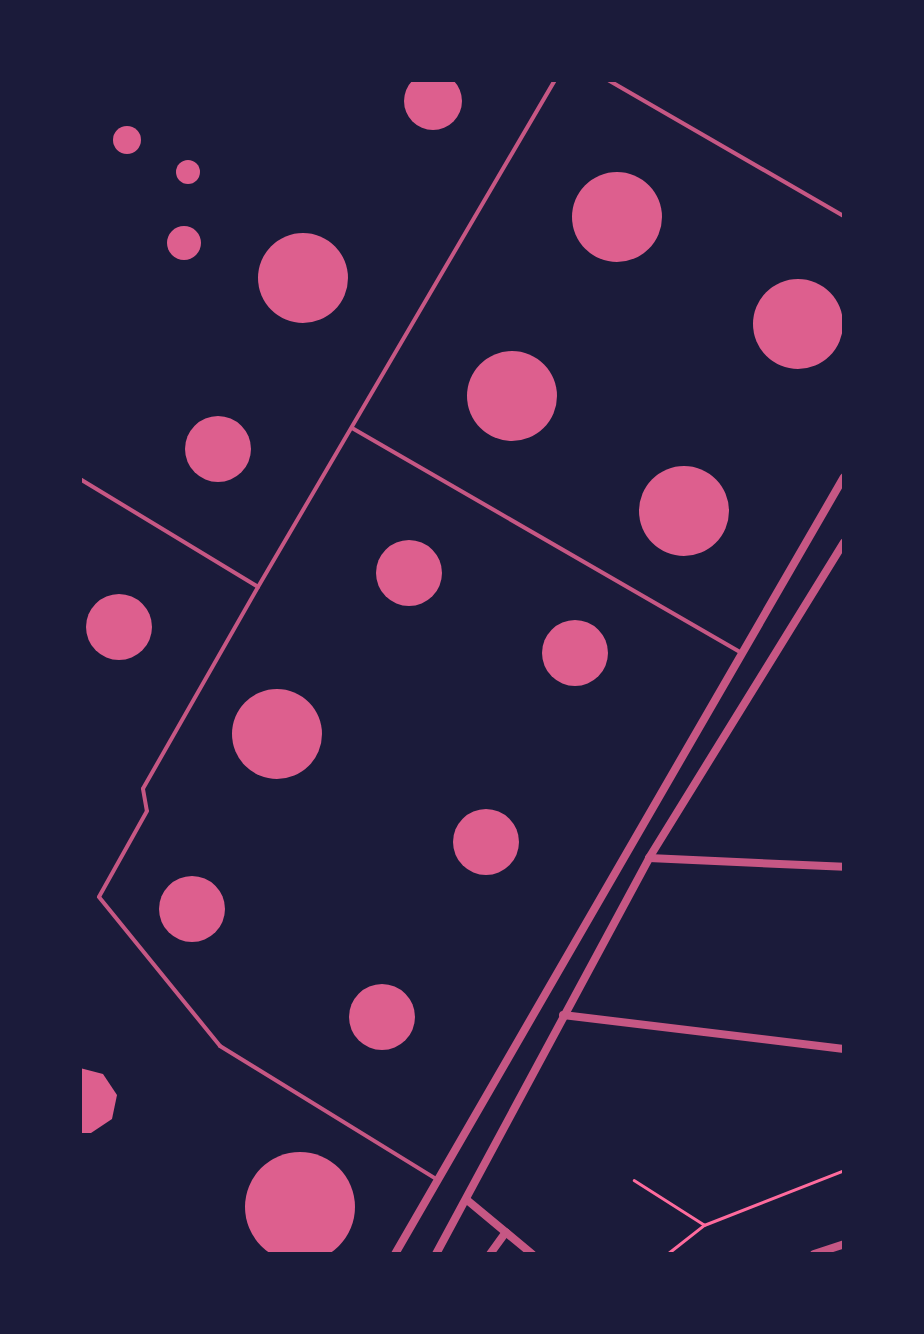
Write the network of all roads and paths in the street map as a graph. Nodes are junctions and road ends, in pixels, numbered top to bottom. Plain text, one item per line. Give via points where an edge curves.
1 (555, 80) edge
2 (608, 80) edge
3 (844, 216) edge
4 (352, 428) junction
5 (80, 478) edge
6 (844, 478) edge
7 (844, 542) edge
8 (258, 587) junction
9 (742, 653) junction
10 (650, 858) junction
11 (844, 867) edge
12 (563, 1015) junction
13 (844, 1049) edge
14 (844, 1170) edge
15 (438, 1180) junction
16 (634, 1180) dead end
17 (467, 1200) junction
18 (704, 1225) junction
19 (506, 1232) junction
20 (844, 1244) edge
21 (395, 1254) edge
22 (436, 1254) edge
23 (490, 1254) edge
24 (532, 1254) edge
25 (668, 1254) edge
26 (814, 1254) edge

1 - 4 lane
2 - 3 lane
4 - 8 lane
4 - 9 lane
5 - 8 lane
6 - 9 street
7 - 10 street
8 - 15 lane via 143,789 147,811 99,898 220,1046
9 - 15 street
10 - 11 street
10 - 12 street
12 - 13 street
12 - 17 street
14 - 18 path
15 - 21 street
16 - 18 path
17 - 19 street
17 - 22 street
18 - 25 path
19 - 23 street
19 - 24 street
20 - 26 street

